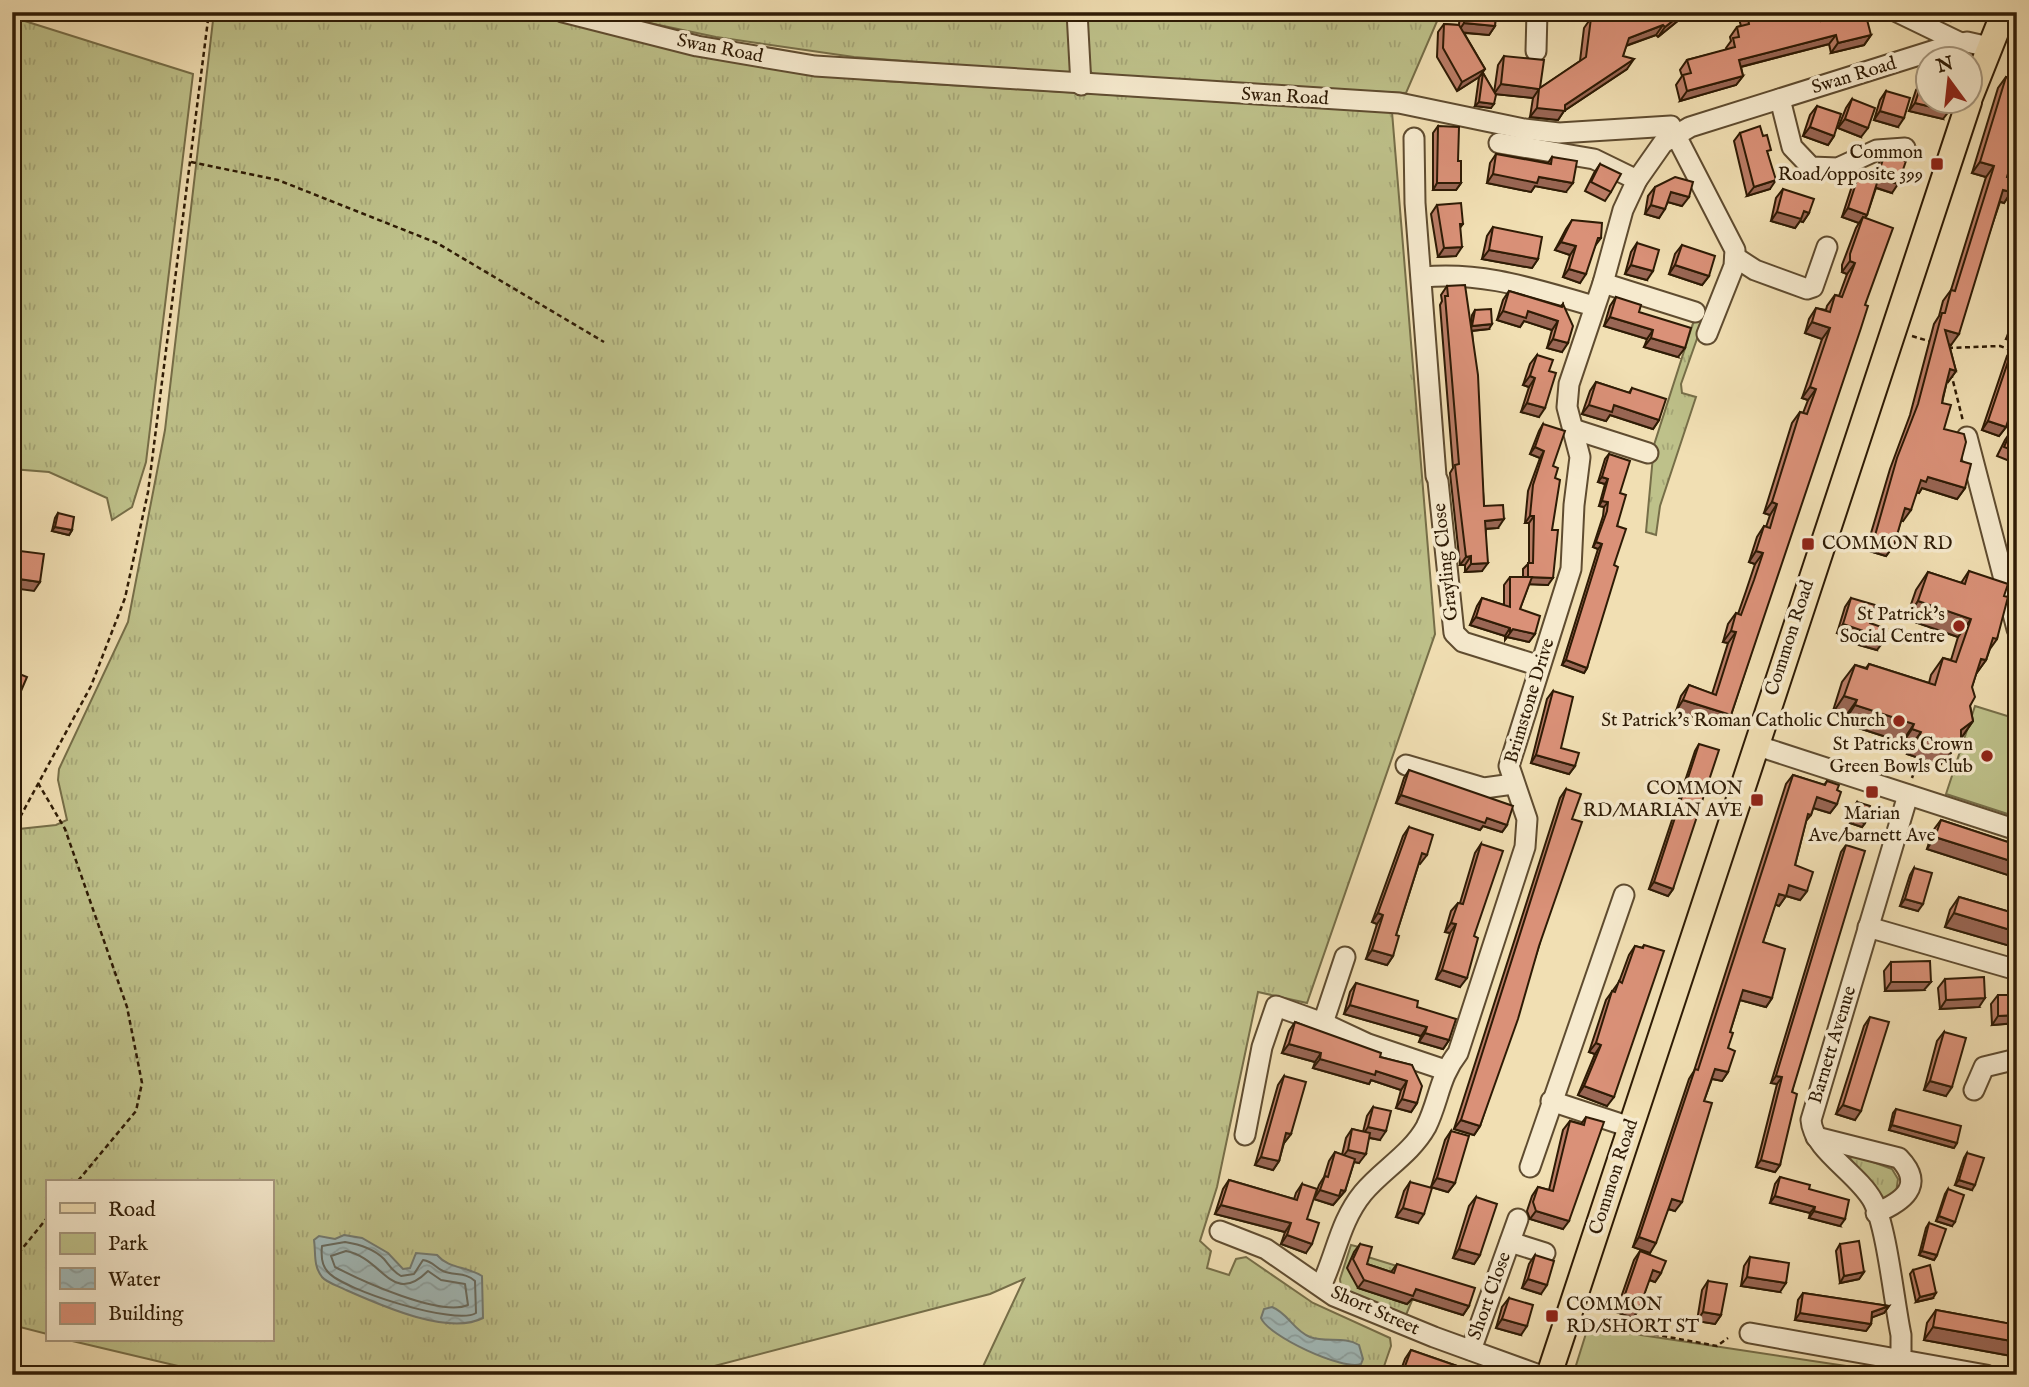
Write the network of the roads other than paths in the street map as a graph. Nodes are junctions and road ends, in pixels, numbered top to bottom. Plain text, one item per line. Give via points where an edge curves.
1 (563, 12) edge
2 (1077, 12) edge
3 (1537, 12) edge
4 (2004, 12) edge
5 (1900, 13) edge
6 (1961, 43) junction
7 (1989, 47) junction
8 (1536, 51) dead end
9 (1983, 63) edge
10 (1081, 85) junction
11 (1780, 99) junction
12 (1964, 116) edge
13 (1676, 134) junction
14 (1414, 138) dead end
15 (1499, 143) dead end
16 (1907, 148) dead end
17 (1637, 180) junction
18 (1827, 247) dead end
19 (1735, 257) junction
20 (1423, 277) junction
21 (1603, 283) junction
22 (1594, 306) junction
23 (1695, 312) dead end
24 (1707, 334) dead end
25 (1573, 429) junction
26 (1967, 437) edge
27 (1648, 453) dead end
28 (2017, 629) edge
29 (1541, 666) junction
30 (1755, 745) junction
31 (1406, 765) dead end
32 (1513, 784) junction
33 (1909, 789) junction
34 (2017, 830) edge
35 (1624, 895) dead end
36 (1868, 927) junction
37 (1345, 957) dead end
38 (2017, 970) edge
39 (1323, 1023) junction
40 (2017, 1059) edge
41 (1445, 1070) junction
42 (1974, 1090) dead end
43 (1551, 1101) junction
44 (1630, 1127) junction
45 (1245, 1135) dead end
46 (1814, 1136) junction
47 (1530, 1167) dead end
48 (1876, 1213) junction
49 (1518, 1219) dead end
50 (1220, 1231) dead end
51 (1510, 1242) junction
52 (1545, 1253) dead end
53 (1321, 1286) junction
54 (1750, 1333) dead end
55 (1471, 1350) junction
56 (1896, 1359) junction
57 (1539, 1375) edge
58 (1549, 1375) edge
59 (1986, 1375) edge

1 - 10 street, Swan Road via 698,46 816,66
2 - 10 street
3 - 8 street
4 - 7 main road, Common Road
5 - 6 street
6 - 7 street, Swan Road
6 - 11 street, Swan Road
7 - 9 main road, Common Road
10 - 13 street, Swan Road via 1398,103 1559,133 1659,124 1674,127
11 - 13 street, Swan Road
11 - 16 street via 1792,147 1811,167 1838,168 1878,150
12 - 30 main road, Common Road
13 - 17 street, Brimstone Drive via 1655,153
13 - 19 street via 1733,244
14 - 20 street, Grayling Close
15 - 17 street via 1594,159
17 - 21 street, Brimstone Drive via 1623,211
18 - 19 street via 1813,287 1807,289 1755,270
19 - 24 street
20 - 22 street via 1451,274 1507,280
20 - 29 street, Grayling Close via 1437,479 1454,633 1462,642
21 - 22 street, Brimstone Drive
21 - 23 street
22 - 25 street, Brimstone Drive via 1569,384 1567,407
25 - 27 street
25 - 29 street, Brimstone Drive via 1580,457 1571,569
26 - 28 street
29 - 32 street, Brimstone Drive via 1509,758
30 - 33 street
30 - 44 main road, Common Road
31 - 32 street via 1484,788
32 - 41 street, Brimstone Drive via 1527,819 1525,847 1458,1053
33 - 34 street
33 - 36 street, Barnett Avenue
35 - 43 street
36 - 38 street
36 - 46 street, Barnett Avenue via 1811,1120
37 - 39 street
39 - 41 street via 1368,1045
39 - 45 street via 1276,1006 1262,1047
40 - 42 street via 1984,1067
41 - 53 street, Brimstone Drive via 1426,1127 1363,1193 1343,1227
43 - 44 street
43 - 47 street
44 - 58 main road, Common Road
46 - 48 street via 1873,1200
46 - 48 street via 1899,1158 1905,1164 1910,1179 1906,1196
48 - 56 street via 1900,1335
49 - 51 street, Short Close
50 - 53 street, Short Street via 1266,1248
51 - 52 street, Short Close
51 - 55 street, Short Close
53 - 55 street, Short Street via 1334,1296
54 - 56 street
55 - 57 street, Short Street
56 - 59 street

